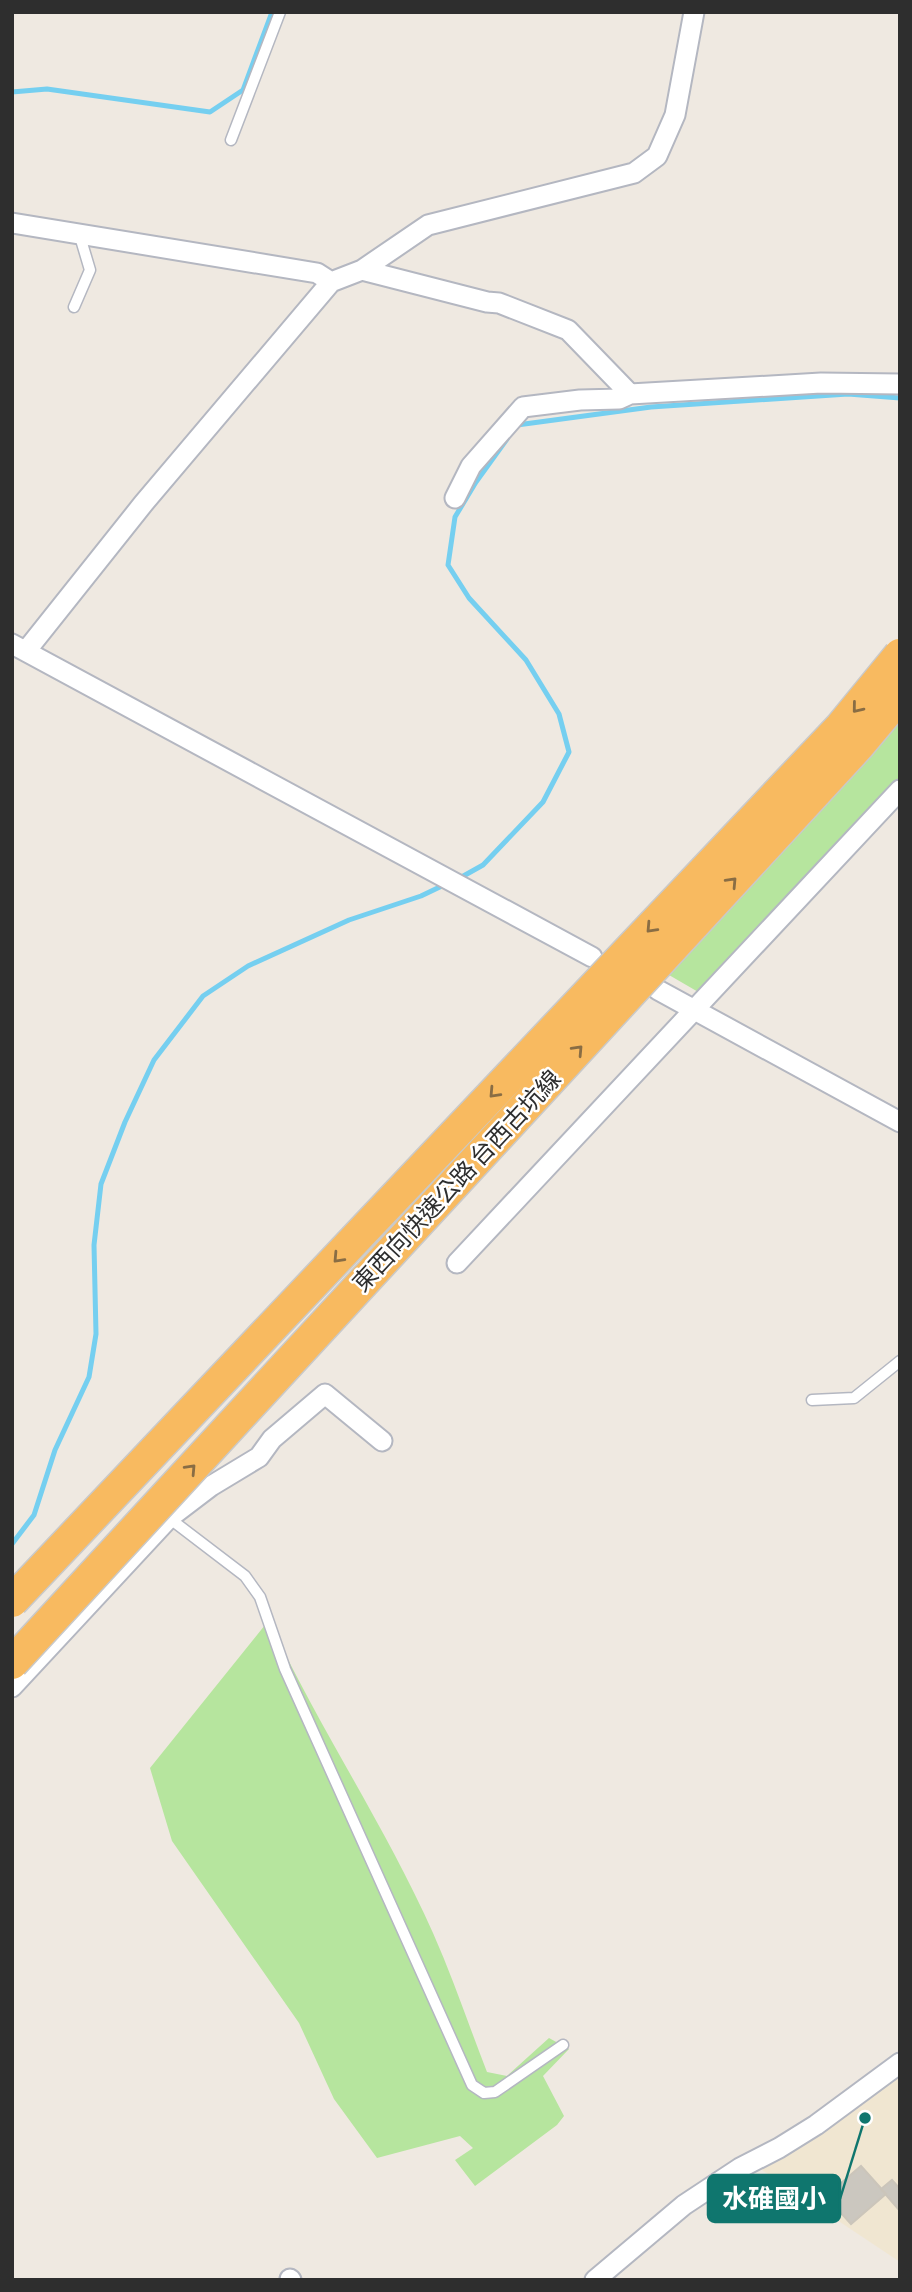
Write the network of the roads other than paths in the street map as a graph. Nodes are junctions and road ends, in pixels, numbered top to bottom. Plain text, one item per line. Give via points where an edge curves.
1 (279, 12) edge
2 (694, 12) edge
3 (231, 140) dead end
4 (12, 223) edge
5 (78, 232) junction
6 (362, 270) junction
7 (331, 282) junction
8 (74, 307) dead end
9 (900, 384) edge
10 (630, 394) junction
11 (455, 498) dead end
12 (19, 647) edge
13 (900, 655) edge
14 (900, 696) edge
15 (900, 790) edge
16 (592, 957) dead end
17 (658, 990) dead end
18 (694, 1008) junction
19 (900, 1122) edge
20 (457, 1263) dead end
21 (900, 1361) edge
22 (812, 1400) dead end
23 (382, 1441) dead end
24 (169, 1518) junction
25 (12, 1601) edge
26 (12, 1663) edge
27 (12, 1687) edge
28 (563, 2045) dead end
29 (900, 2063) edge
30 (595, 2280) edge

1 - 3 lane
2 - 6 street via 674,115 657,156 634,173 428,225
4 - 5 street
5 - 7 street via 317,273
5 - 8 lane via 90,270
6 - 7 street
6 - 10 street via 499,303 568,330
7 - 12 street
9 - 10 street via 821,383
10 - 11 street via 619,399 523,407 471,466
12 - 16 street
13 -> 25 highway, 東西向快速公路 台西古坑線, bridge via 841,727
26 -> 14 highway, 東西向快速公路 台西古坑線, bridge
15 - 18 street
17 - 18 street
18 - 19 street
18 - 20 street
21 - 22 lane via 854,1398
23 - 24 street via 326,1394 272,1439 259,1457
24 - 27 street
24 - 28 lane via 245,1576 260,1597 285,1669 472,2085 484,2093 495,2092
29 - 30 street via 816,2124 684,2205

